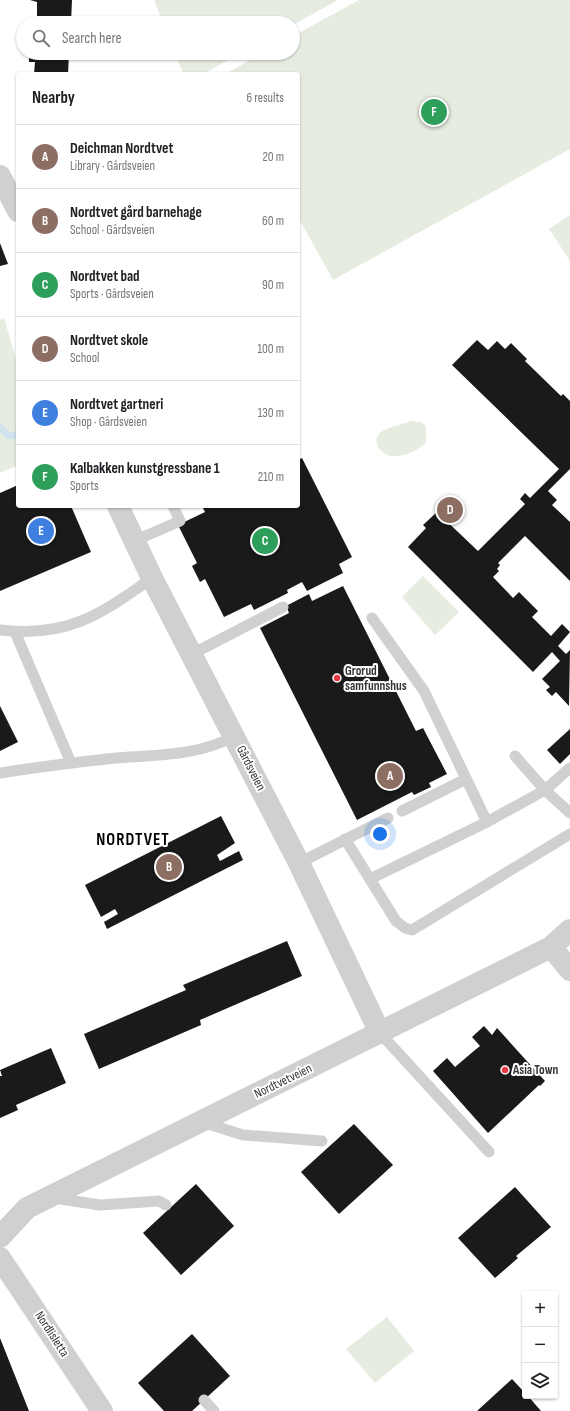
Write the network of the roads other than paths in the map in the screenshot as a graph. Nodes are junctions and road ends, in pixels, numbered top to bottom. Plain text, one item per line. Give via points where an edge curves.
1 (0, 177) edge
2 (16, 207) edge
3 (119, 508) edge
4 (174, 508) edge
5 (134, 541) junction
6 (152, 578) junction
7 (283, 607) dead end
8 (372, 618) dead end
9 (0, 630) edge
10 (15, 632) junction
11 (192, 654) junction
12 (235, 736) junction
13 (515, 756) dead end
14 (72, 763) junction
15 (570, 768) edge
16 (0, 773) edge
17 (466, 778) junction
18 (545, 790) junction
19 (402, 811) dead end
20 (570, 814) edge
21 (388, 818) dead end
22 (487, 822) junction
23 (570, 834) edge
24 (345, 840) junction
25 (299, 863) junction
26 (370, 879) junction
27 (570, 930) edge
28 (551, 947) junction
29 (570, 970) edge
30 (380, 1033) junction
31 (201, 1122) junction
32 (322, 1141) dead end
33 (489, 1152) dead end
34 (49, 1197) junction
35 (166, 1205) dead end
36 (0, 1237) edge
37 (0, 1258) edge
38 (204, 1400) dead end
39 (102, 1411) edge
40 (214, 1411) edge

1 - 2 street
3 - 5 street, Gårdsveien
4 - 5 lane via 180,521
5 - 6 street, Gårdsveien
6 - 10 lane via 92,617 47,631
6 - 11 street, Gårdsveien
7 - 11 lane
8 - 17 lane via 424,691
9 - 10 lane
10 - 14 lane
11 - 12 street, Gårdsveien
12 - 14 lane via 222,743 192,751
12 - 25 street, Gårdsveien
13 - 18 lane
14 - 16 lane
15 - 18 lane
17 - 19 lane
17 - 22 lane
18 - 20 lane
18 - 22 lane
21 - 24 lane
22 - 26 lane
23 - 26 lane via 412,930 396,921
24 - 25 lane
24 - 26 lane
25 - 30 street, Gårdsveien
27 - 28 street, Nordtvetveien
28 - 29 street
28 - 30 street, Nordtvetveien
30 - 31 street, Nordtvetveien
30 - 33 lane
31 - 32 lane via 243,1135
31 - 34 street, Nordtvetveien
34 - 35 lane via 100,1205 159,1201
34 - 36 street, Nordtvetveien via 27,1208
37 - 39 street, Nordlisletta
38 - 40 lane

